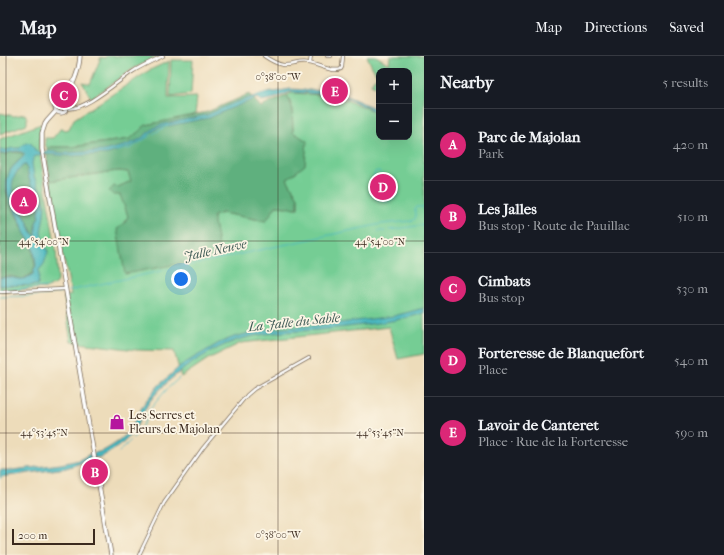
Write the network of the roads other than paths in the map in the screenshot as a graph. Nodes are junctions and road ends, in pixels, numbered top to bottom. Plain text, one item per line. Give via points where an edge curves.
1 (80, 56) edge
2 (162, 56) edge
3 (264, 56) edge
4 (311, 56) edge
5 (327, 56) edge
6 (330, 56) edge
7 (343, 56) edge
8 (269, 57) edge
9 (310, 63) junction
10 (63, 102) junction
11 (67, 108) junction
12 (56, 111) junction
13 (66, 288) junction
14 (0, 292) edge
15 (308, 358) dead end
16 (111, 555) edge
17 (139, 555) edge

1 - 10 main road via 76,76
2 - 11 street via 137,69 91,100 74,109
3 - 8 street
4 - 9 street
5 - 6 street
7 - 9 street via 341,69
8 - 9 street via 276,63 286,65
10 - 11 main road
10 - 12 main road via 56,104
11 - 12 main road via 62,113
12 - 13 main road via 43,128 42,149
13 - 14 street
13 - 16 main road
15 - 17 street via 248,395 203,448 164,503

